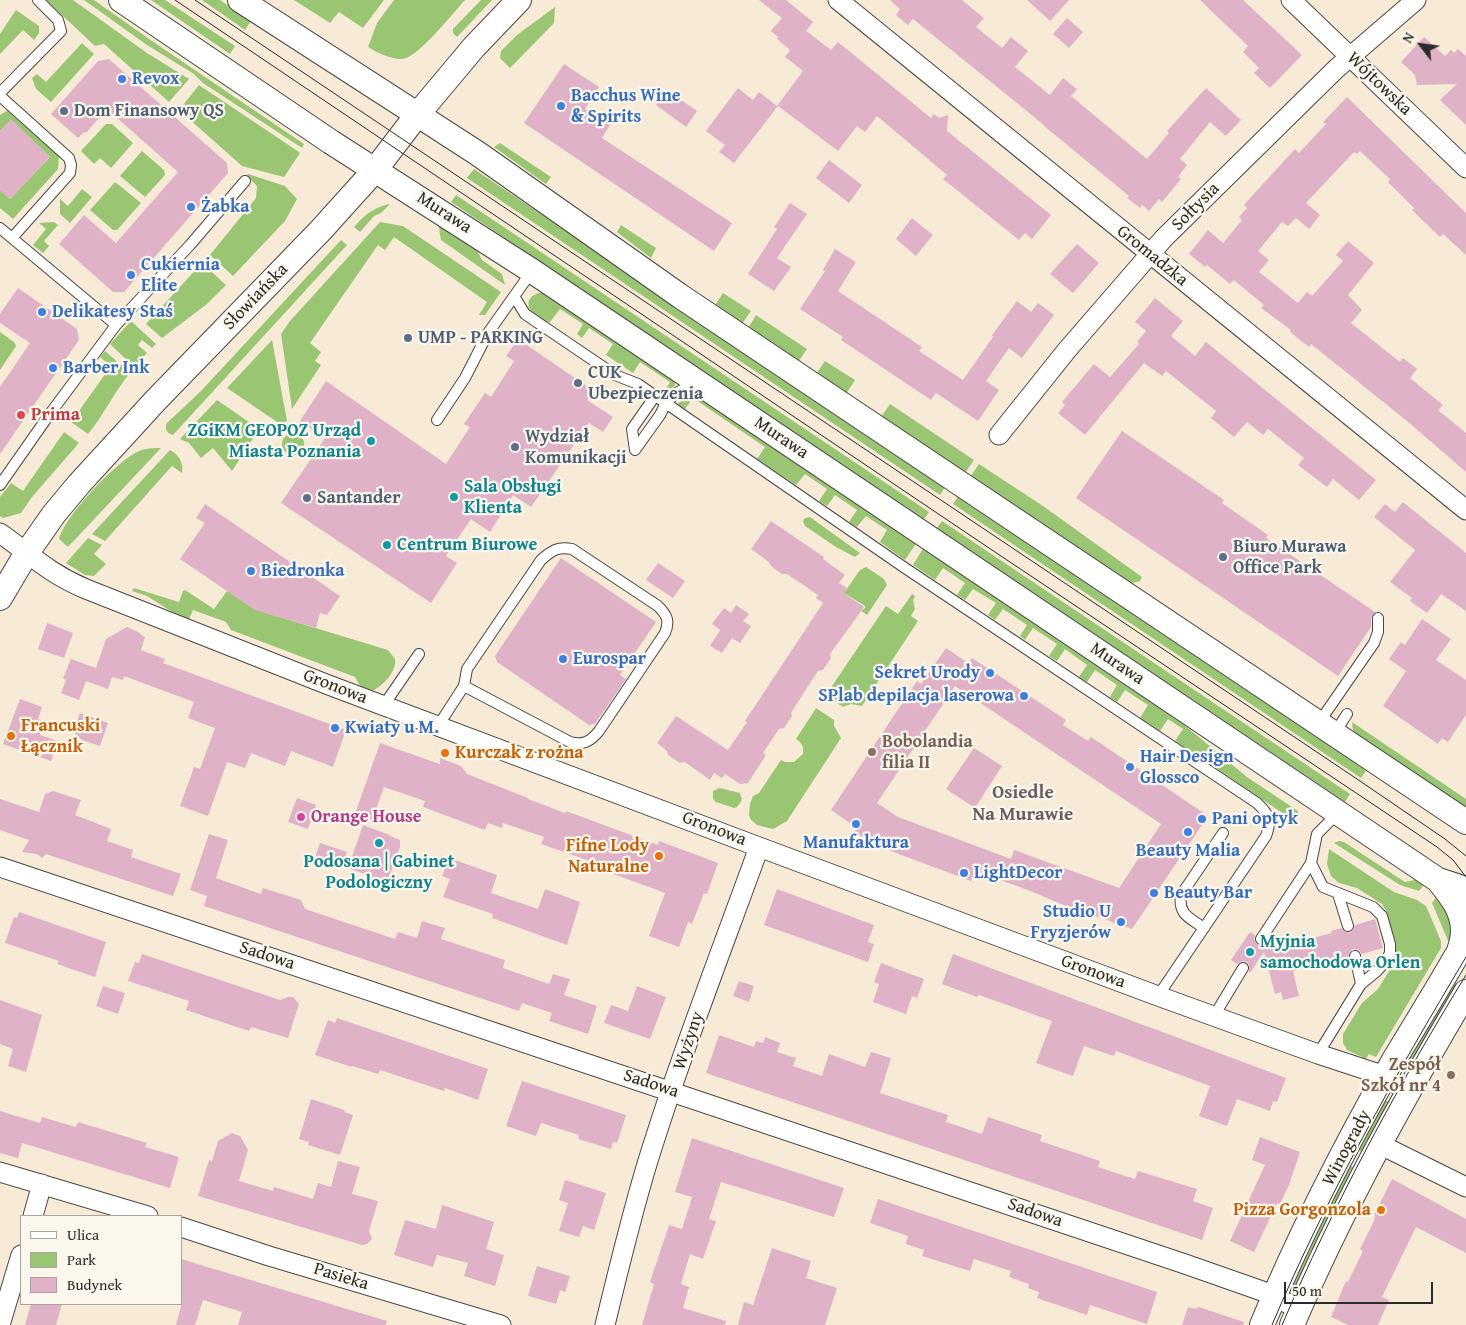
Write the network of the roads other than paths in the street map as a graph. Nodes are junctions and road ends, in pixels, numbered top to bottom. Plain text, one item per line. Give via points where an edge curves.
1 (38, 0) edge
2 (121, 0) edge
3 (240, 0) edge
4 (519, 0) edge
5 (838, 0) edge
6 (1291, 0) edge
7 (1416, 0) edge
8 (1350, 56) junction
9 (0, 95) edge
10 (417, 115) junction
11 (1466, 168) edge
12 (375, 170) junction
13 (246, 181) dead end
14 (6, 234) edge
15 (0, 244) edge
16 (1150, 254) junction
17 (532, 270) junction
18 (514, 296) junction
19 (116, 325) junction
20 (697, 382) junction
21 (655, 396) junction
22 (666, 403) junction
23 (437, 420) dead end
24 (999, 435) dead end
25 (0, 485) edge
26 (1466, 510) edge
27 (0, 534) edge
28 (26, 554) junction
29 (0, 598) edge
30 (1378, 618) dead end
31 (418, 654) dead end
32 (464, 686) junction
33 (384, 705) junction
34 (1347, 714) dead end
35 (438, 726) junction
36 (1326, 729) junction
37 (1338, 813) junction
38 (1466, 822) edge
39 (1223, 833) dead end
40 (759, 847) junction
41 (1311, 863) junction
42 (0, 867) edge
43 (1438, 880) junction
44 (1466, 889) edge
45 (1338, 894) junction
46 (1348, 926) dead end
47 (1204, 928) junction
48 (1262, 939) dead end
49 (1463, 945) edge
50 (1355, 956) dead end
51 (1243, 968) dead end
52 (1361, 984) junction
53 (1466, 992) edge
54 (1158, 996) junction
55 (1214, 1016) junction
56 (1318, 1054) junction
57 (1385, 1077) junction
58 (672, 1091) junction
59 (1409, 1091) junction
60 (1379, 1144) junction
61 (0, 1172) edge
62 (42, 1184) junction
63 (1466, 1187) edge
64 (33, 1215) edge
65 (145, 1215) edge
66 (182, 1227) edge
67 (20, 1258) edge
68 (1274, 1296) junction
69 (1296, 1317) edge
70 (0, 1325) edge
71 (501, 1325) edge
72 (605, 1325) edge
73 (1262, 1325) edge

1 - 9 lane via 58,20 61,31
2 - 12 street, Murawa
3 - 10 street
4 - 10 street, Słowiańska
5 - 16 street, Gromadzka
6 - 8 street, Wójtowska
7 - 8 street, Sołtysia
8 - 11 street, Wójtowska
8 - 16 street, Sołtysia
9 - 14 lane via 70,158 71,165 70,173
10 - 12 street, Słowiańska
10 - 36 street via 680,296
12 - 17 street, Murawa
12 - 28 street, Słowiańska via 106,454 54,514
13 - 19 lane
14 - 15 lane
14 - 19 lane
16 - 24 street, Sołtysia
16 - 26 street, Gromadzka
17 - 18 lane
17 - 20 street, Murawa
18 - 21 lane via 525,314 615,375 638,384
18 - 23 lane via 488,333 465,378
19 - 25 lane
20 - 22 lane via 676,393
20 - 37 street, Murawa
21 - 22 lane
21 - 22 lane via 632,429 635,450
22 - 47 lane via 1265,810 1270,826 1266,836
27 - 28 street, Gronowa
28 - 29 street, Słowiańska
28 - 33 street, Gronowa via 64,580
30 - 36 lane via 1374,643
31 - 33 lane
32 - 32 lane via 570,742 585,743 599,731 665,633 668,619 658,606 572,549 563,547 541,560 466,669
32 - 35 lane
33 - 35 street, Gronowa
34 - 36 lane
35 - 40 street, Gronowa
36 - 38 street
37 - 41 lane via 1317,834
37 - 43 street, Murawa
39 - 47 lane via 1181,895 1180,905 1184,914
40 - 54 street, Gronowa
40 - 58 street, Wyżyny
41 - 45 lane via 1323,887
41 - 48 lane
42 - 58 street, Sadowa
43 - 44 street
43 - 49 street, Winogrady via 1461,916
45 - 46 lane
45 - 52 lane via 1373,907 1382,916 1390,944 1386,961
47 - 54 lane
49 - 57 street, Winogrady
50 - 52 lane
51 - 55 lane
52 - 56 lane
53 - 59 street, Winogrady
54 - 55 street, Gronowa
55 - 56 street, Gronowa
56 - 57 street, Gronowa
57 - 59 street, Gronowa
57 - 68 street, Winogrady via 1330,1178
58 - 68 street, Sadowa
58 - 72 street, Wyżyny via 630,1223
59 - 60 street, Winogrady
60 - 63 street
60 - 69 street, Winogrady
61 - 62 street
62 - 64 street
62 - 65 street
66 - 71 street, Pasieka
67 - 70 street
68 - 69 street, Sadowa
68 - 73 street, Winogrady

